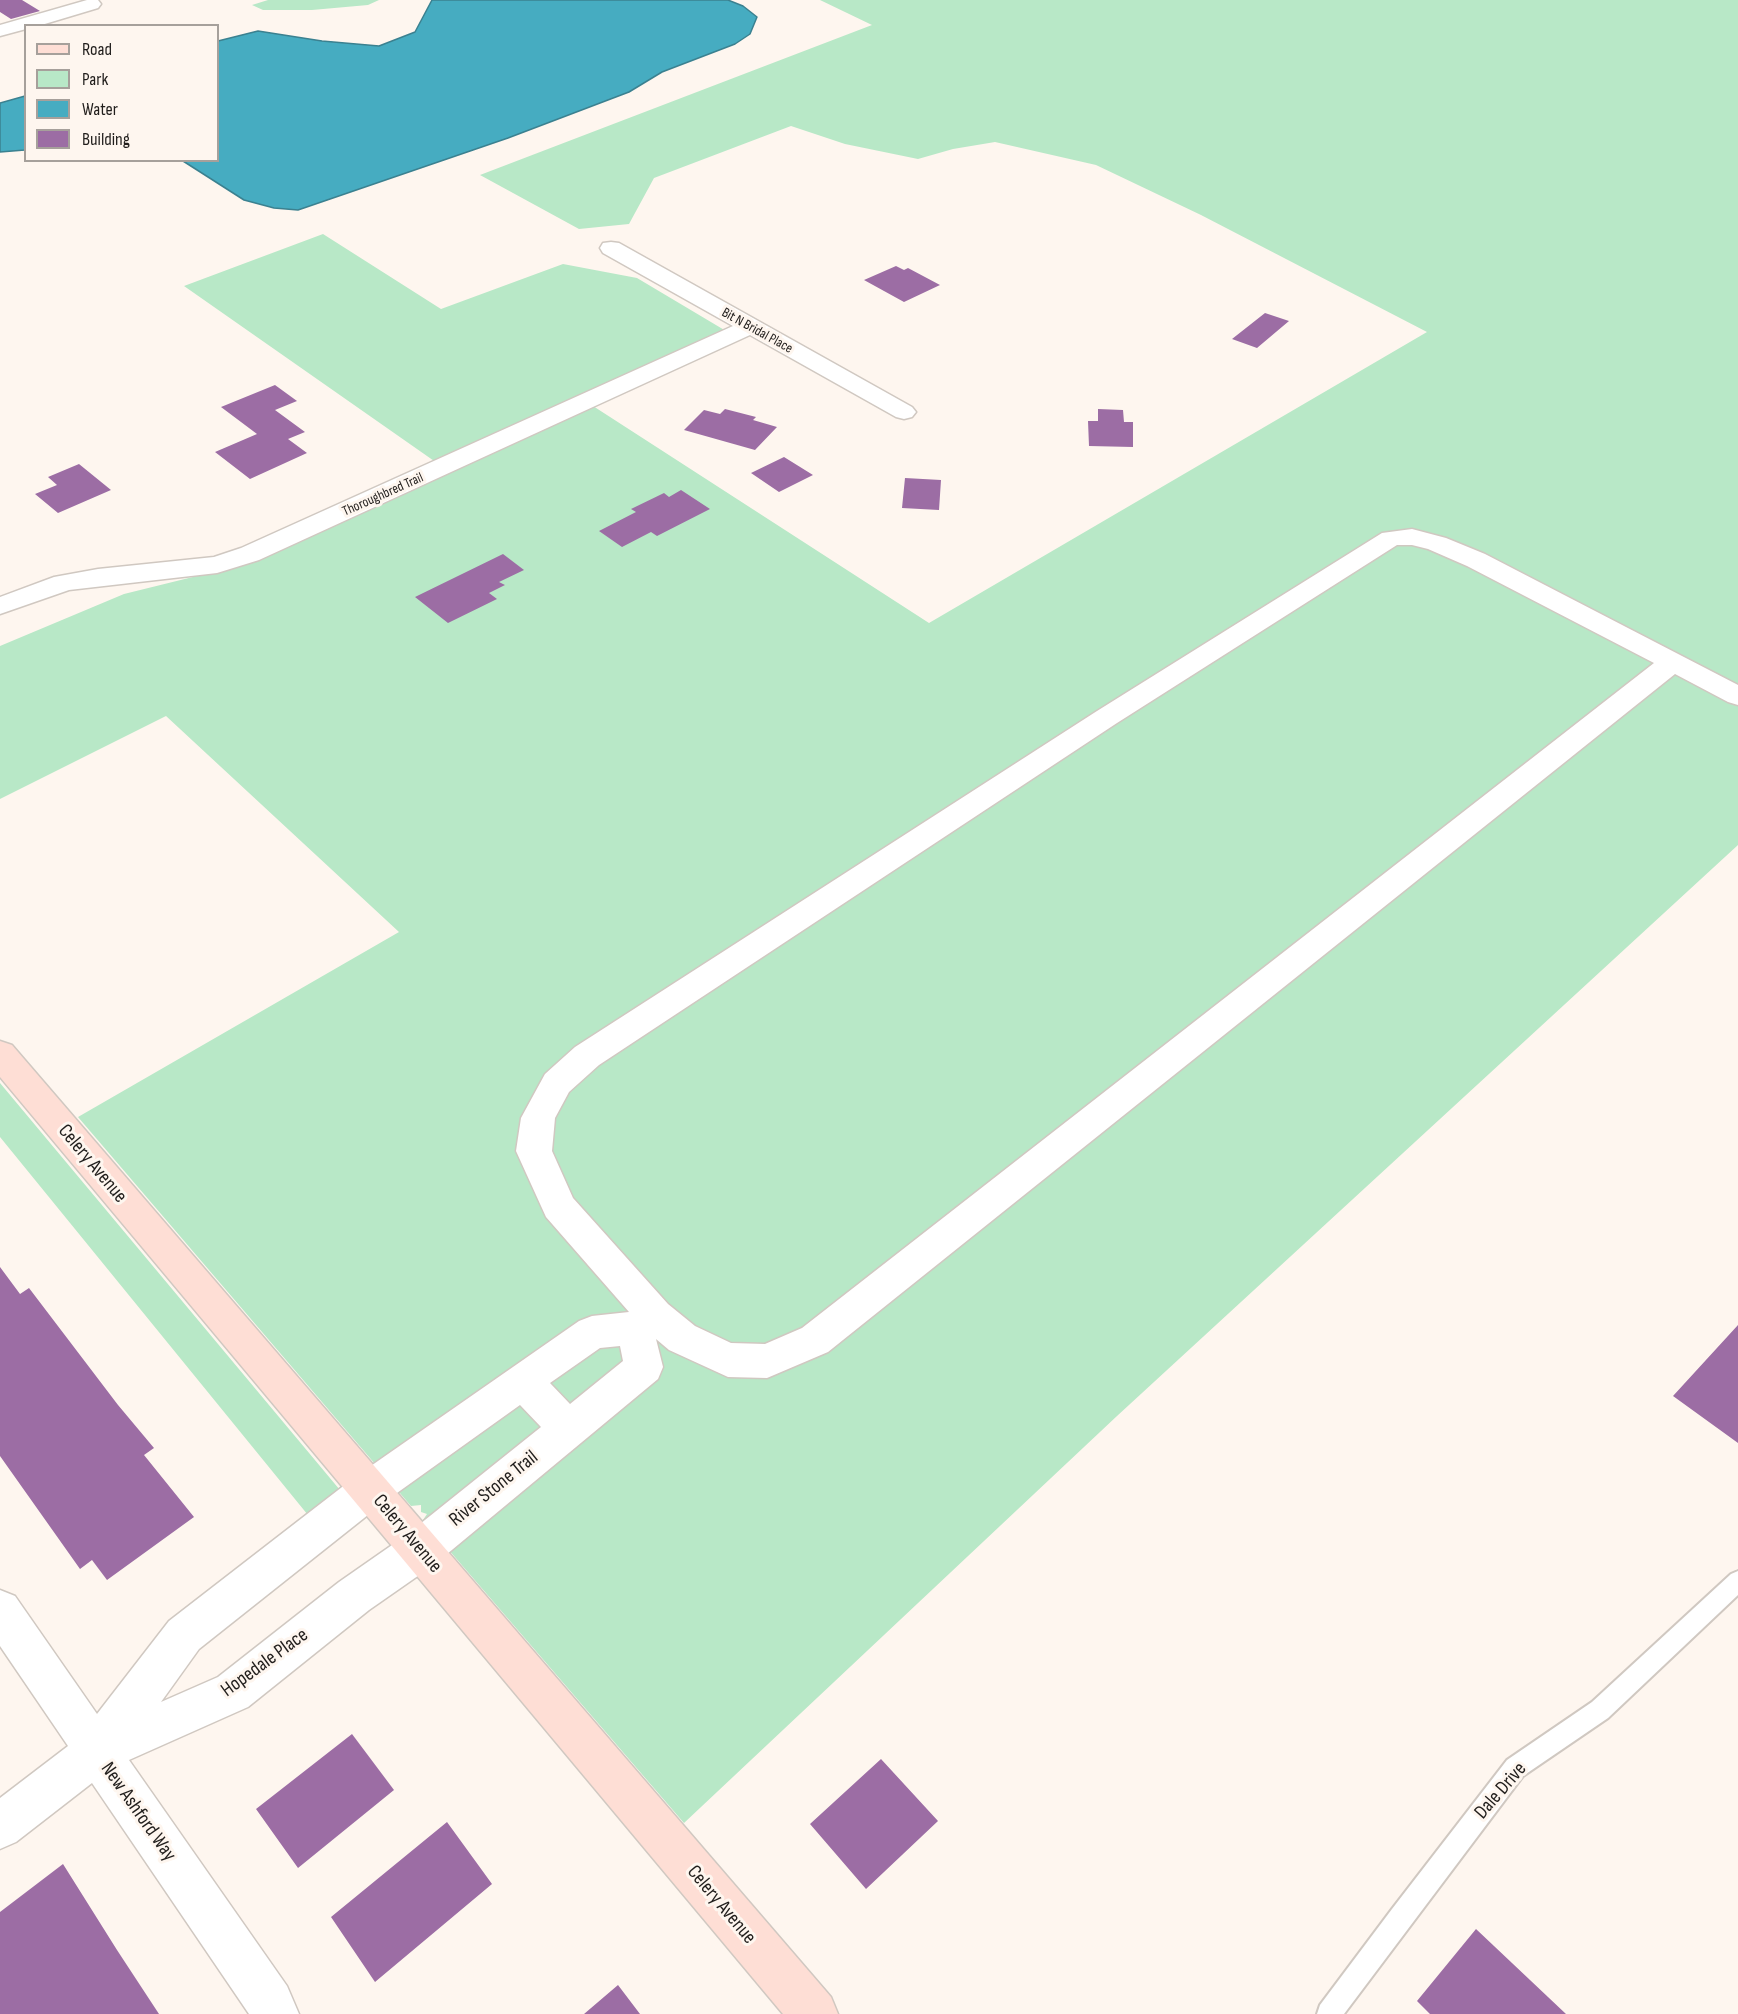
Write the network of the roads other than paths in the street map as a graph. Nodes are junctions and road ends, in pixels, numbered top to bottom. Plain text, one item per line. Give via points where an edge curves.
1 (92, 4) dead end
2 (0, 31) edge
3 (611, 248) dead end
4 (749, 327) junction
5 (904, 412) dead end
6 (0, 606) edge
7 (1673, 662) junction
8 (1738, 696) edge
9 (0, 1054) edge
10 (645, 1322) junction
11 (522, 1381) junction
12 (568, 1429) junction
13 (369, 1490) junction
14 (420, 1550) junction
15 (1738, 1581) edge
16 (0, 1610) edge
17 (96, 1752) junction
18 (0, 1826) edge
19 (274, 2014) edge
20 (814, 2014) edge
21 (1329, 2014) edge

1 - 2 street
3 - 4 street, Bit N Bridal Place
4 - 5 street, Bit N Bridal Place
4 - 6 street, Thoroughbred Trail via 250,555 217,565 63,583
7 - 8 street
7 - 10 street via 814,1340 767,1361 728,1360
7 - 10 street via 1476,560 1437,543 1412,537 1390,538 1136,698 586,1056 557,1083 538,1118 534,1151 559,1207
9 - 13 main road, Celery Avenue
10 - 11 street via 592,1332
10 - 12 street, River Stone Trail via 644,1366
11 - 12 street
11 - 13 street
12 - 14 street, River Stone Trail
13 - 14 main road, Celery Avenue
13 - 17 street, Hopedale Place via 184,1635
14 - 17 street, Hopedale Place via 354,1596 233,1692
14 - 20 main road, Celery Avenue
15 - 21 lane, Dale Drive via 1600,1710 1515,1768
16 - 17 street, New Ashford Way
17 - 18 street, Hopedale Place
17 - 19 street, New Ashford Way

